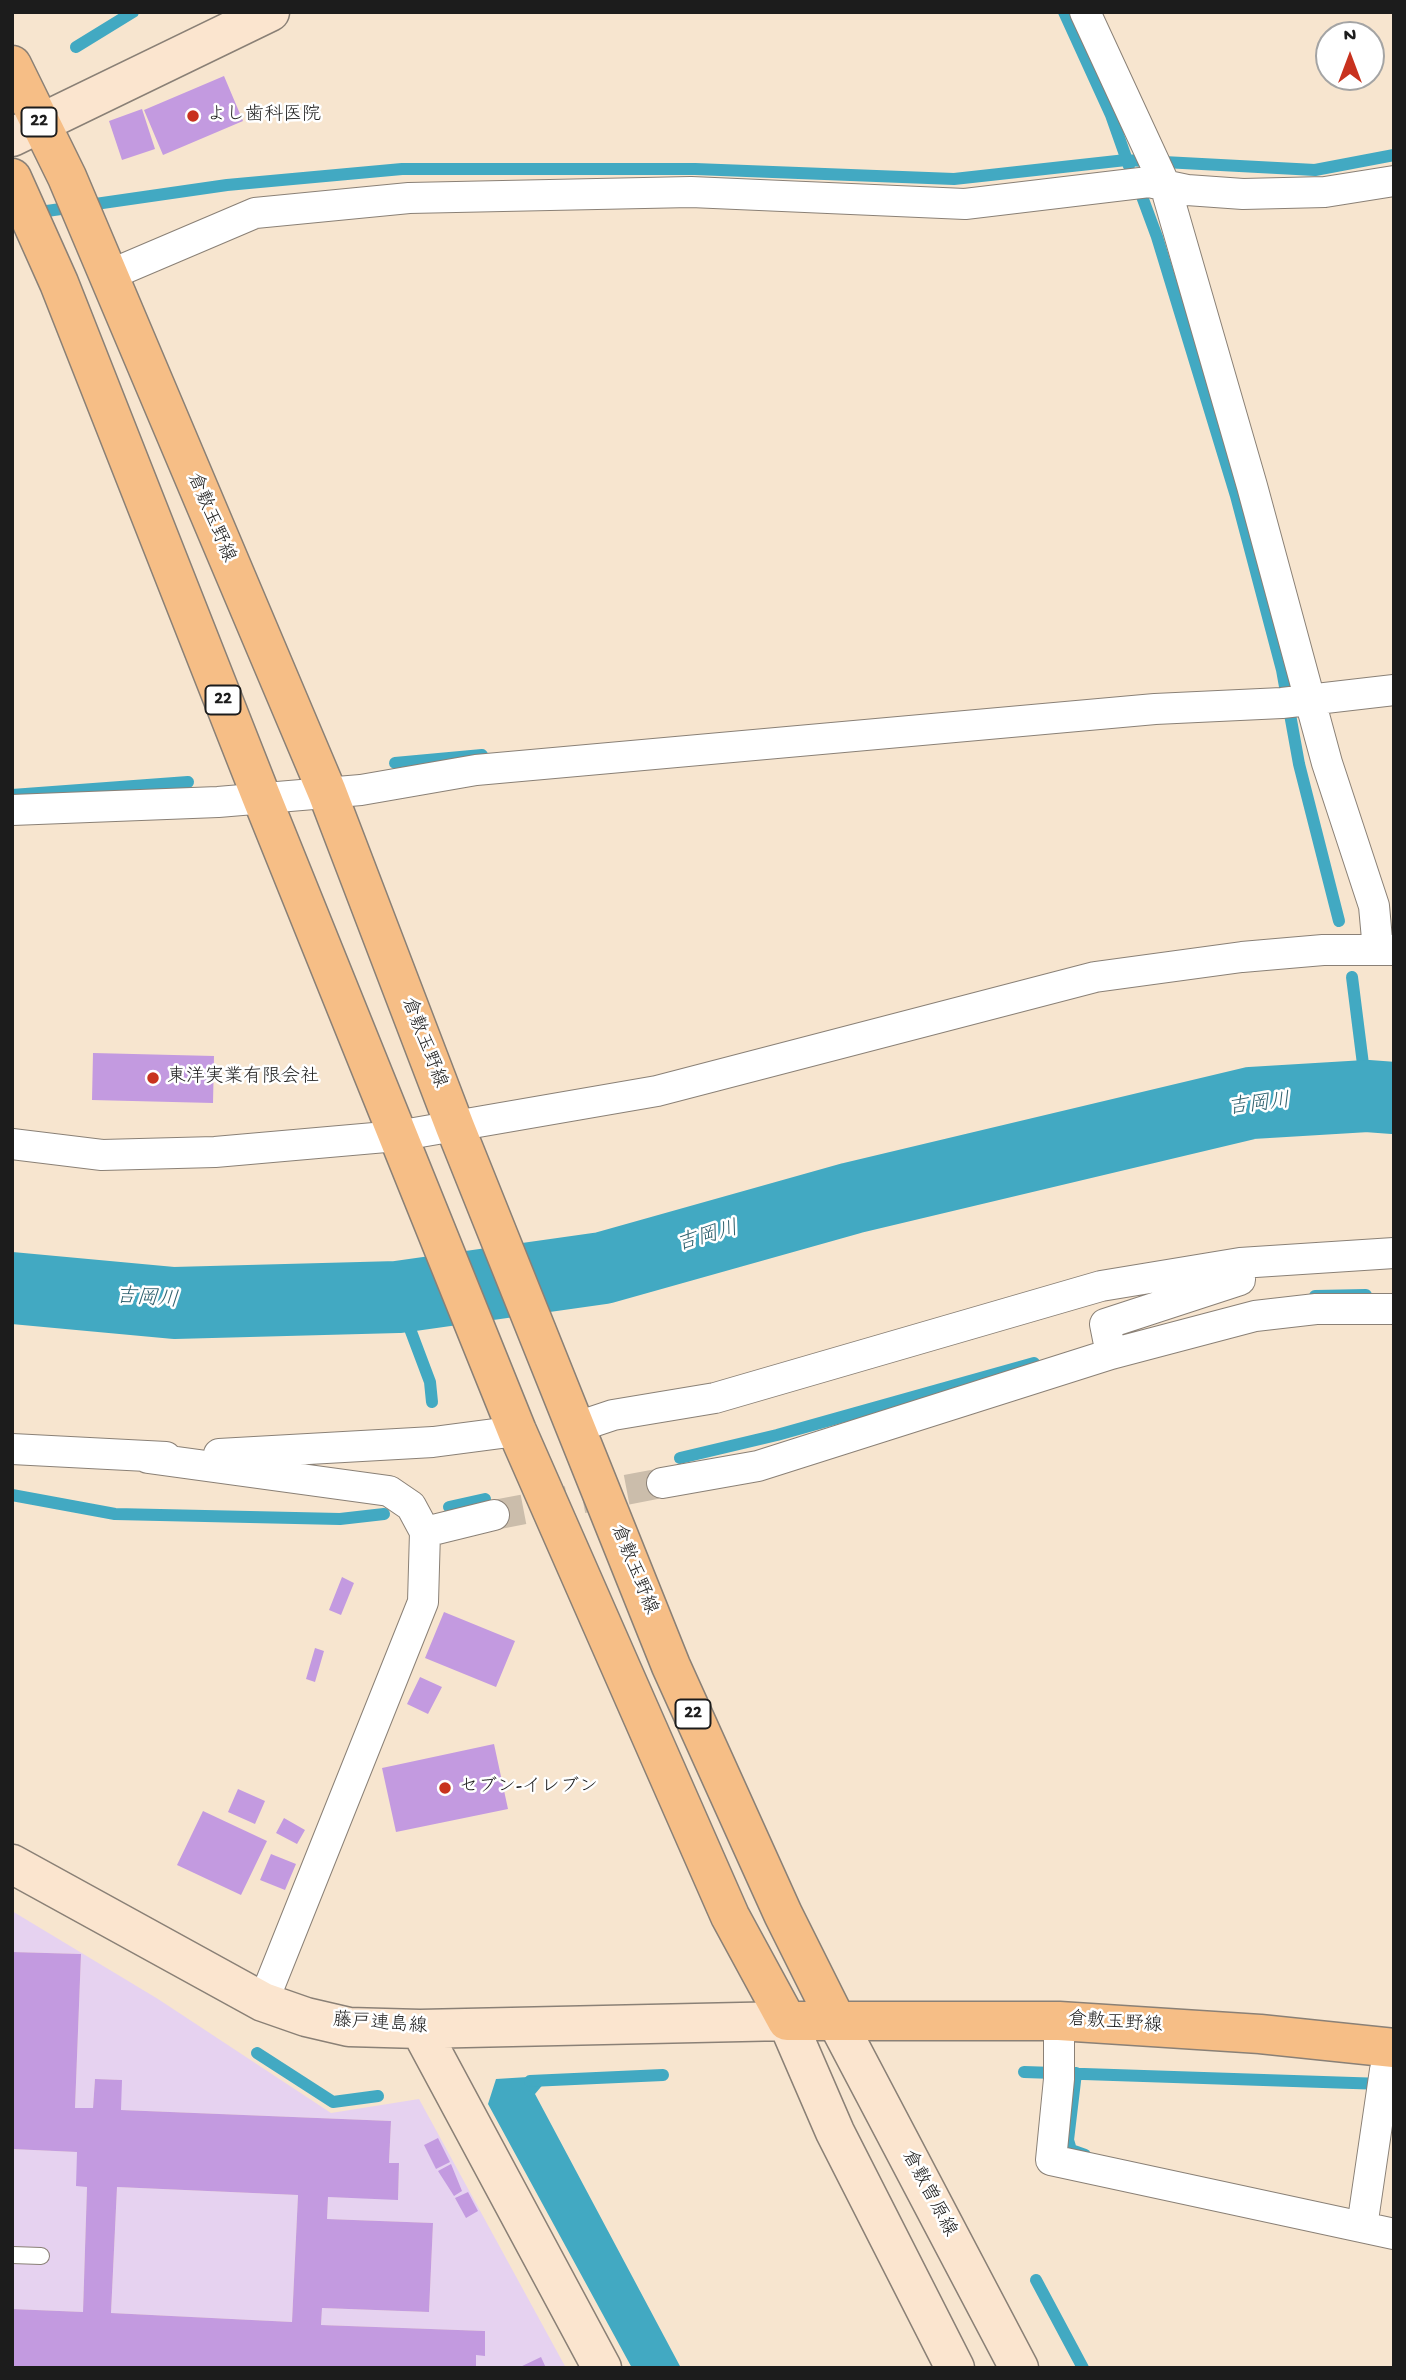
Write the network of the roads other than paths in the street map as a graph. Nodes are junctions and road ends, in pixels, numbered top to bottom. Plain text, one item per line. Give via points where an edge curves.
1 (270, 12) edge
2 (1084, 12) edge
3 (12, 65) edge
4 (26, 131) edge
5 (1150, 180) junction
6 (14, 181) edge
7 (1394, 181) edge
8 (107, 276) junction
9 (1394, 690) edge
10 (1296, 702) junction
11 (327, 792) junction
12 (261, 796) junction
13 (12, 810) edge
14 (1386, 950) edge
15 (459, 1136) junction
16 (12, 1144) edge
17 (401, 1146) junction
18 (1394, 1253) edge
19 (1240, 1263) junction
20 (1394, 1309) edge
21 (1111, 1354) junction
22 (572, 1414) junction
23 (513, 1421) junction
24 (12, 1449) edge
25 (148, 1458) junction
26 (662, 1483) tunnel mouth
27 (494, 1516) tunnel mouth
28 (425, 1532) junction
29 (13, 1865) edge
30 (263, 2002) junction
31 (836, 2020) junction
32 (787, 2021) junction
33 (1059, 2021) junction
34 (420, 2029) junction
35 (1386, 2072) edge
36 (1363, 2217) junction
37 (1394, 2234) edge
38 (12, 2255) edge
39 (41, 2256) dead end
40 (602, 2368) edge
41 (955, 2368) edge
42 (1019, 2368) edge

1 - 4 street
2 - 5 street via 1145,142
3 - 4 main road, 倉敷玉野線 / 22
4 - 8 main road, 倉敷玉野線 / 22 via 67,177
5 - 7 street via 1187,190 1243,194 1325,192
5 - 8 street via 965,204 691,192 397,199 255,213
5 - 10 street via 1252,486
6 - 12 main road, 22
8 - 11 main road, 倉敷玉野線 / 22
9 - 10 street
10 - 11 street via 1155,709 476,770
10 - 14 street via 1374,906
11 - 12 street
11 - 15 main road, 倉敷玉野線 / 22
12 - 13 street
12 - 17 main road, 22
14 - 15 street via 1242,957 1095,977 657,1091
15 - 17 street
15 - 22 main road, 倉敷玉野線 / 22
16 - 17 street via 102,1155
17 - 23 main road, 22
18 - 19 street
19 - 21 street via 1240,1280 1105,1324
19 - 22 street via 1101,1286 715,1398 613,1415
20 - 21 street via 1316,1309 1255,1316
21 - 26 street via 758,1466
22 - 31 main road, 倉敷玉野線 / 22 via 671,1666
23 - 25 street via 433,1442
23 - 32 main road, 22 via 730,1916
24 - 25 street
25 - 28 street via 389,1491 411,1506
27 - 28 street
28 - 30 street via 422,1602
29 - 30 street, 藤戸連島線
30 - 34 street, 藤戸連島線 via 349,2026
31 - 32 main road, 倉敷玉野線
31 - 33 main road, 倉敷玉野線
31 - 42 street, 倉敷曽原線
32 - 34 street, 藤戸連島線
32 - 41 street via 835,2132
33 - 35 main road, 倉敷玉野線 via 1260,2034
33 - 36 street via 1051,2160
34 - 40 street
35 - 36 street
36 - 37 street
38 - 39 lane

